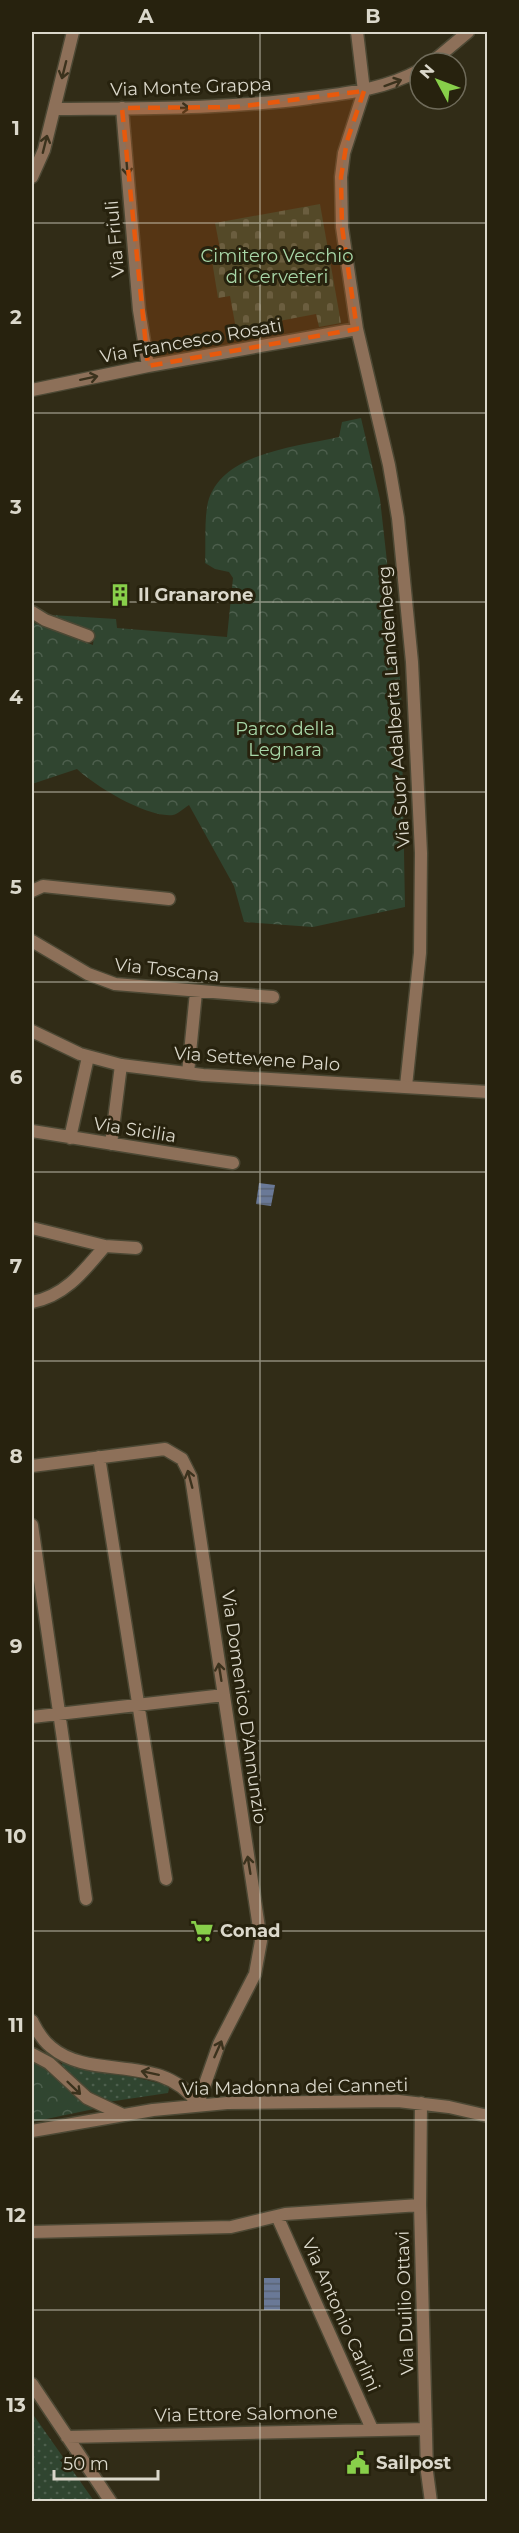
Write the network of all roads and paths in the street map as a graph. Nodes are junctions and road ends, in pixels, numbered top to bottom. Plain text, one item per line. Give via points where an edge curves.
1 (73, 32) edge
2 (357, 32) edge
3 (468, 32) edge
4 (445, 51) edge
5 (408, 76) edge
6 (364, 91) junction
7 (122, 108) junction
8 (54, 109) junction
9 (32, 177) edge
10 (357, 329) junction
11 (148, 366) junction
12 (32, 390) edge
13 (32, 612) edge
14 (88, 636) dead end
15 (32, 891) edge
16 (169, 899) dead end
17 (32, 941) edge
18 (196, 992) junction
19 (273, 997) dead end
20 (32, 1031) edge
21 (88, 1057) junction
22 (121, 1065) junction
23 (188, 1073) junction
24 (406, 1086) junction
25 (488, 1092) edge
26 (32, 1131) edge
27 (70, 1138) junction
28 (111, 1144) junction
29 (233, 1164) dead end
30 (32, 1228) edge
31 (105, 1246) junction
32 (136, 1248) dead end
33 (32, 1302) edge
34 (99, 1457) junction
35 (32, 1466) edge
36 (32, 1525) edge
37 (224, 1695) junction
38 (139, 1705) junction
39 (58, 1714) junction
40 (32, 1717) edge
41 (166, 1879) dead end
42 (86, 1899) dead end
43 (32, 2021) edge
44 (32, 2026) edge
45 (32, 2054) edge
46 (421, 2103) junction
47 (198, 2104) junction
48 (122, 2114) junction
49 (488, 2116) edge
50 (32, 2131) edge
51 (420, 2205) junction
52 (278, 2216) junction
53 (32, 2232) edge
54 (32, 2384) edge
55 (372, 2429) junction
56 (426, 2429) junction
57 (67, 2437) junction
58 (111, 2502) edge
59 (431, 2502) edge

1 -> 8 street
2 - 6 street
3 - 4 street
6 -> 5 street, Via Monte Grappa
7 -> 6 street, Via Monte Grappa via 235,107
6 - 10 street, Via Suor Adalberta Landenberg via 348,135 341,177 342,227
7 - 8 street, Via Monte Grappa
7 -> 11 street, Via Friuli
9 -> 8 street via 42,156
10 - 11 street, Via Francesco Rosati
10 - 24 street, Via Suor Adalberta Landenberg via 394,492 412,662 422,889 420,953
12 -> 11 street, Via Francesco Rosati
13 - 14 street
15 - 16 street via 43,886
17 - 18 street, Via Toscana via 106,982
18 - 19 street, Via Toscana
18 - 23 street
20 - 21 street, Via Settevene Palo
21 - 22 street, Via Settevene Palo
21 - 27 street
22 - 23 street, Via Settevene Palo
22 - 28 street
23 - 24 street, Via Settevene Palo
24 - 25 street, Via Settevene Palo
26 - 27 street, Via Sicilia
27 - 28 street, Via Sicilia
28 - 29 street, Via Sicilia
30 - 31 street
31 - 32 street
31 - 33 street via 72,1284
34 - 35 street, Via Domenico D'Annunzio
37 -> 34 street, Via Domenico D'Annunzio via 187,1467 178,1455 165,1449
34 - 38 street
36 - 39 street
37 - 38 street
47 -> 37 street, Via Domenico D'Annunzio via 219,2044 251,1982 260,1949
38 - 39 street
38 - 41 street
39 - 40 street
39 - 42 street
43 - 44 street
47 -> 43 street via 182,2086 159,2075 63,2056 44,2041
45 -> 48 street via 49,2063 87,2098
46 - 47 street, Via Madonna dei Canneti
46 - 49 street, Via Madonna dei Canneti
46 - 51 street, Via Duilio Ottavi
47 - 48 street, Via Madonna dei Canneti
48 - 50 street, Via Madonna dei Canneti
51 - 52 street
51 - 56 street, Via Duilio Ottavi
52 - 53 street via 231,2227
52 - 55 street, Via Antonio Carlini
54 - 57 street
55 - 56 street, Via Ettore Salomone
55 - 57 street, Via Ettore Salomone
56 - 59 street, Via Duilio Ottavi
57 - 58 street

